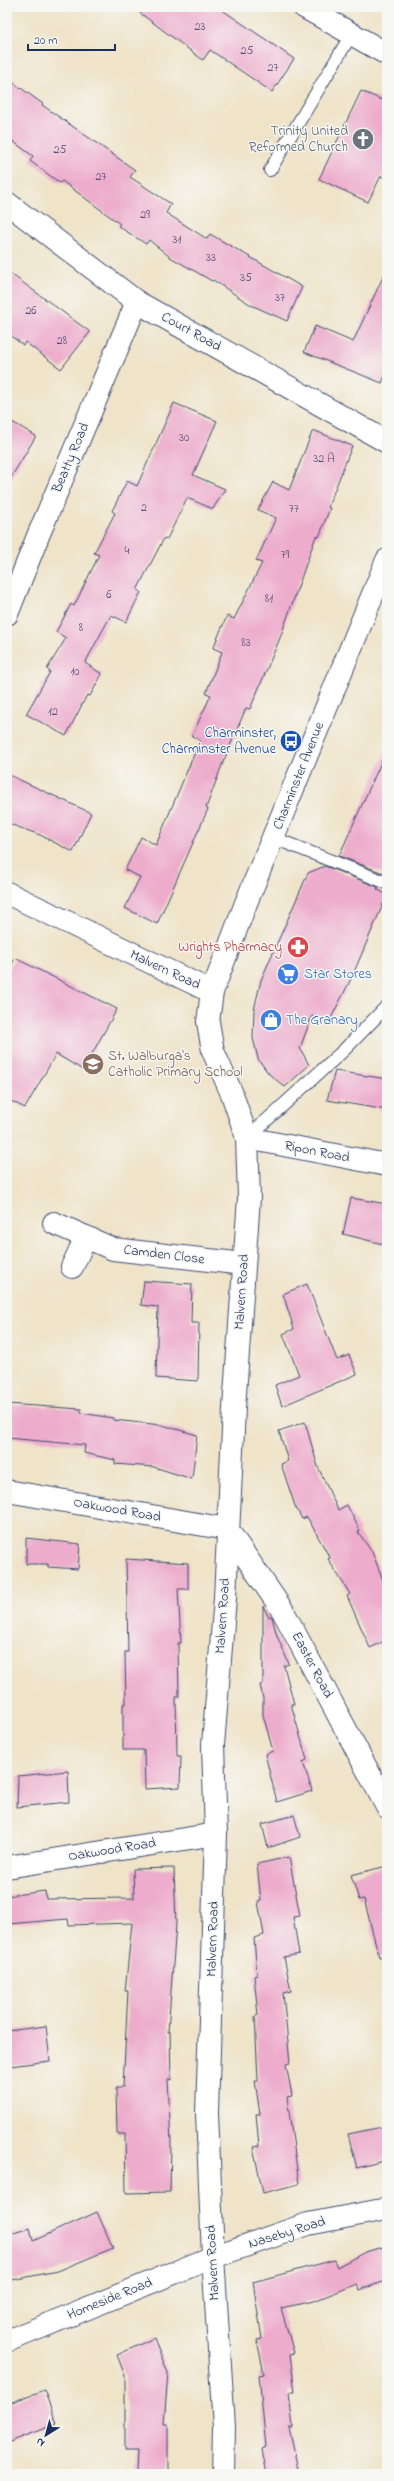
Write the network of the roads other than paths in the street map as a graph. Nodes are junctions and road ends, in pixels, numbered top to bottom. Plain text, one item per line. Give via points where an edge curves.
1 (304, 7) edge
2 (351, 35) junction
3 (387, 54) edge
4 (270, 170) dead end
5 (7, 203) edge
6 (137, 302) junction
7 (387, 442) edge
8 (387, 560) edge
9 (7, 614) edge
10 (274, 838) junction
11 (387, 884) edge
12 (7, 893) edge
13 (212, 992) junction
14 (387, 1006) edge
15 (247, 1138) junction
16 (387, 1165) edge
17 (54, 1222) dead end
18 (86, 1237) junction
19 (244, 1264) junction
20 (72, 1267) dead end
21 (7, 1491) edge
22 (227, 1529) junction
23 (387, 1807) edge
24 (216, 1834) junction
25 (7, 1867) edge
26 (387, 2209) edge
27 (213, 2257) junction
28 (7, 2341) edge
29 (223, 2474) edge

1 - 2 street
2 - 3 street
2 - 4 lane
5 - 6 street, Court Road
6 - 7 street, Court Road
6 - 9 street, Beatty Road
8 - 10 street, Charminster Avenue
10 - 11 lane
10 - 13 street, Charminster Avenue
12 - 13 street, Malvern Road
13 - 15 street, Malvern Road via 208,1022 213,1051 232,1094
14 - 15 lane via 344,1050
15 - 16 street, Ripon Road
15 - 19 street, Malvern Road via 249,1198
17 - 18 street, Camden Close
18 - 19 street, Camden Close via 113,1249
18 - 20 street
19 - 22 street, Malvern Road
21 - 22 street, Oakwood Road
22 - 23 street, Easter Road via 283,1611
22 - 24 street, Malvern Road via 225,1598 213,1745
24 - 25 street, Oakwood Road
24 - 27 street, Malvern Road via 207,2113
26 - 27 street, Naseby Road via 308,2224
27 - 28 street, Homeside Road
27 - 29 street, Malvern Road via 224,2426

